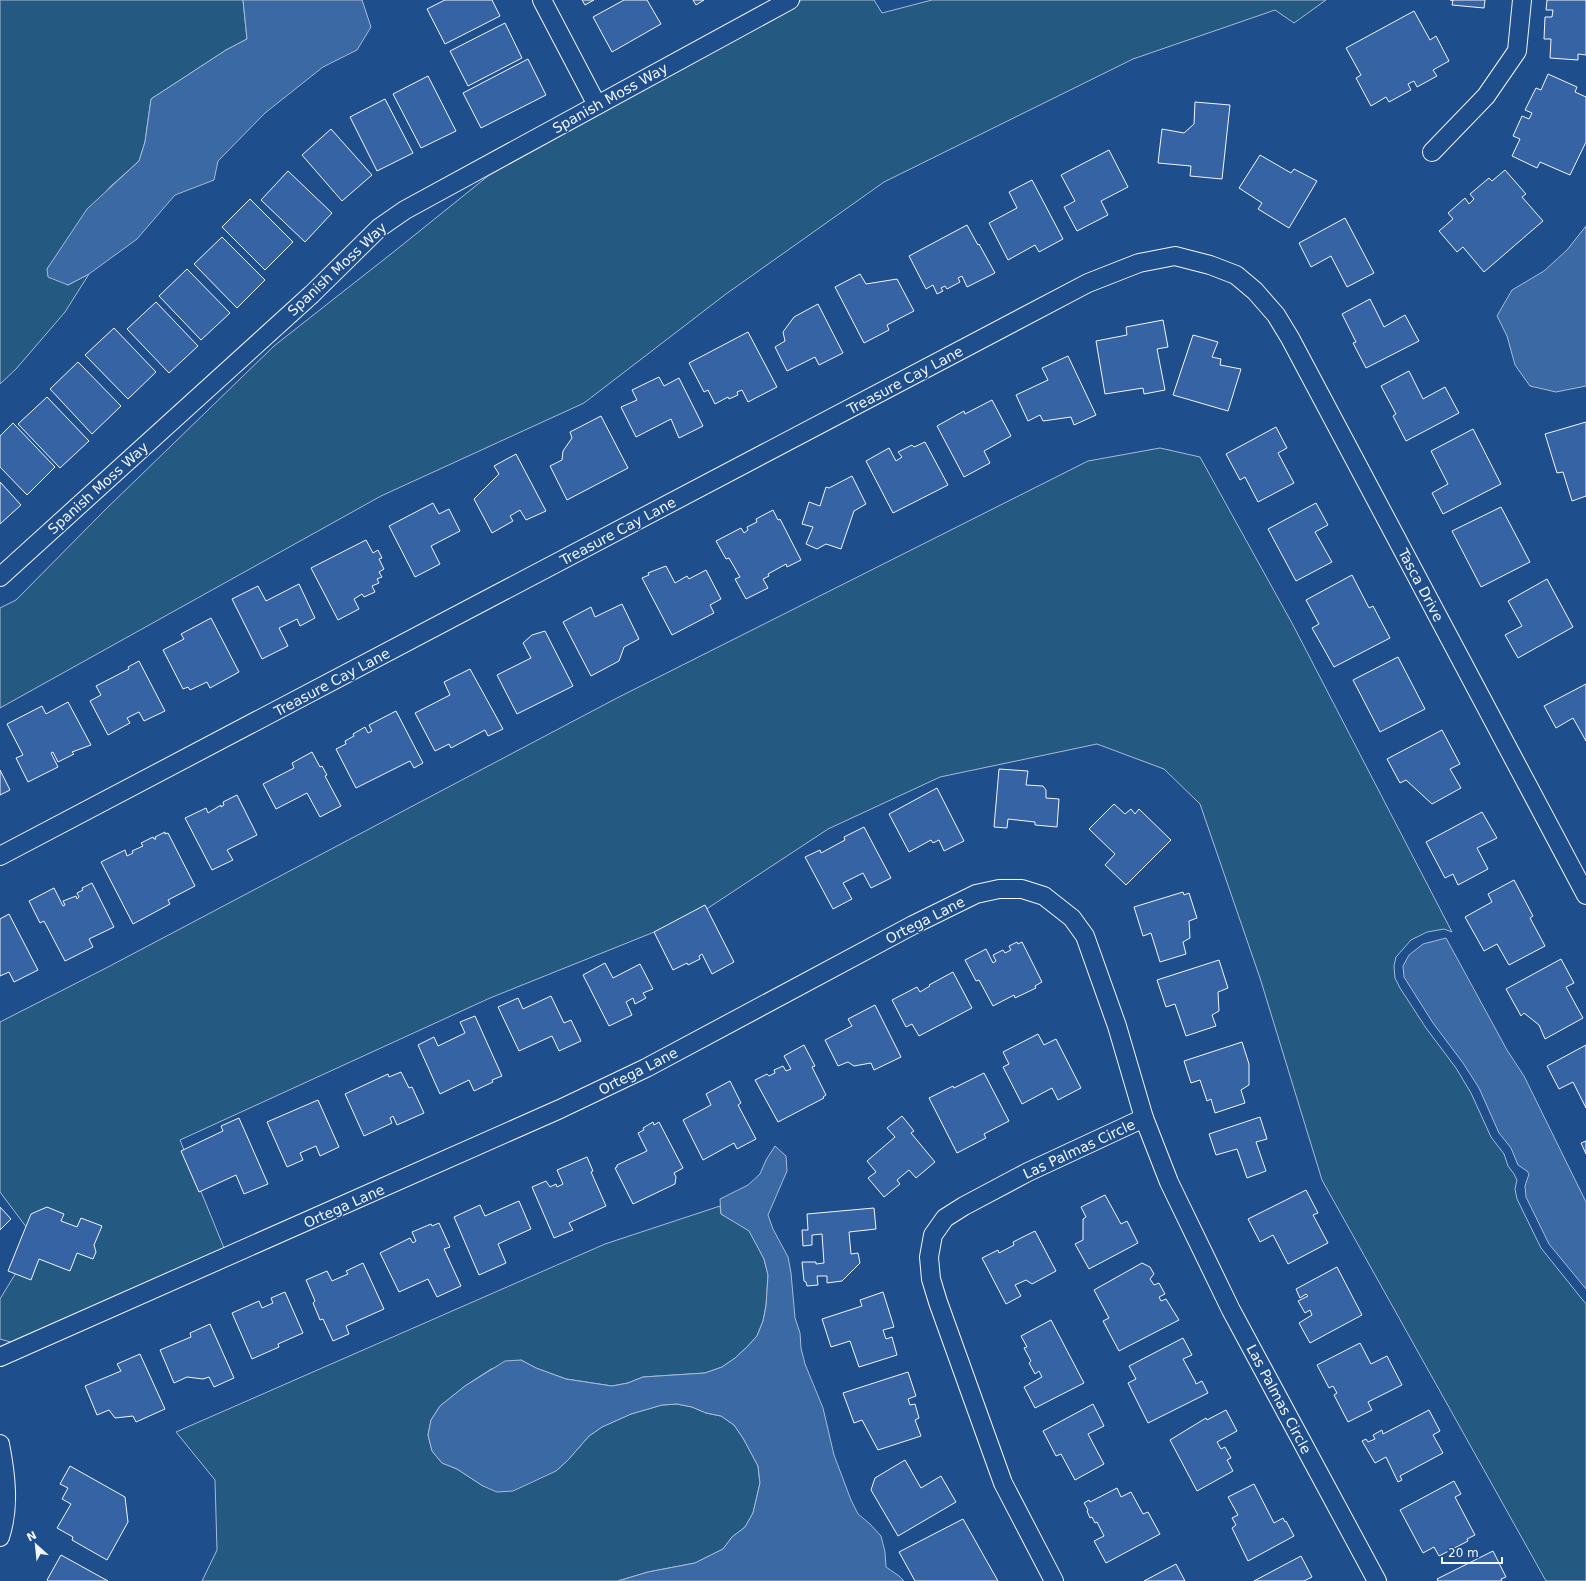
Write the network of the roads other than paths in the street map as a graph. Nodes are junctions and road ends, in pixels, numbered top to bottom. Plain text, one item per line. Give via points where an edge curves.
1 (542, 0) edge
2 (790, 0) edge
3 (1522, 0) edge
4 (596, 105) junction
5 (1432, 152) dead end
6 (1245, 283) joint
7 (0, 577) edge
8 (0, 856) edge
9 (1586, 896) edge
10 (1144, 1118) junction
11 (0, 1357) edge
12 (0, 1444) edge
13 (0, 1537) edge
14 (1054, 1581) edge
15 (1376, 1581) edge

1 - 4 street
2 - 4 street, Spanish Moss Way
3 - 5 street via 1517,51 1486,96
4 - 7 street, Spanish Moss Way via 405,210 379,228 312,294
6 - 8 street, Treasure Cay Lane via 1236,275 1175,256 1139,263 1088,283
6 - 9 street, Tasca Drive via 1276,315 1290,338
10 - 11 street, Ortega Lane via 1117,1026 1085,936 1072,918 1044,896 1022,889 999,889 976,894 913,925 646,1068 560,1109
10 - 14 street, Las Palmas Circle via 1028,1172 964,1206 946,1218 933,1235 929,1257 931,1279 938,1302 1003,1483
10 - 15 street, Las Palmas Circle via 1169,1182 1231,1310
12 - 13 street via 7,1501

